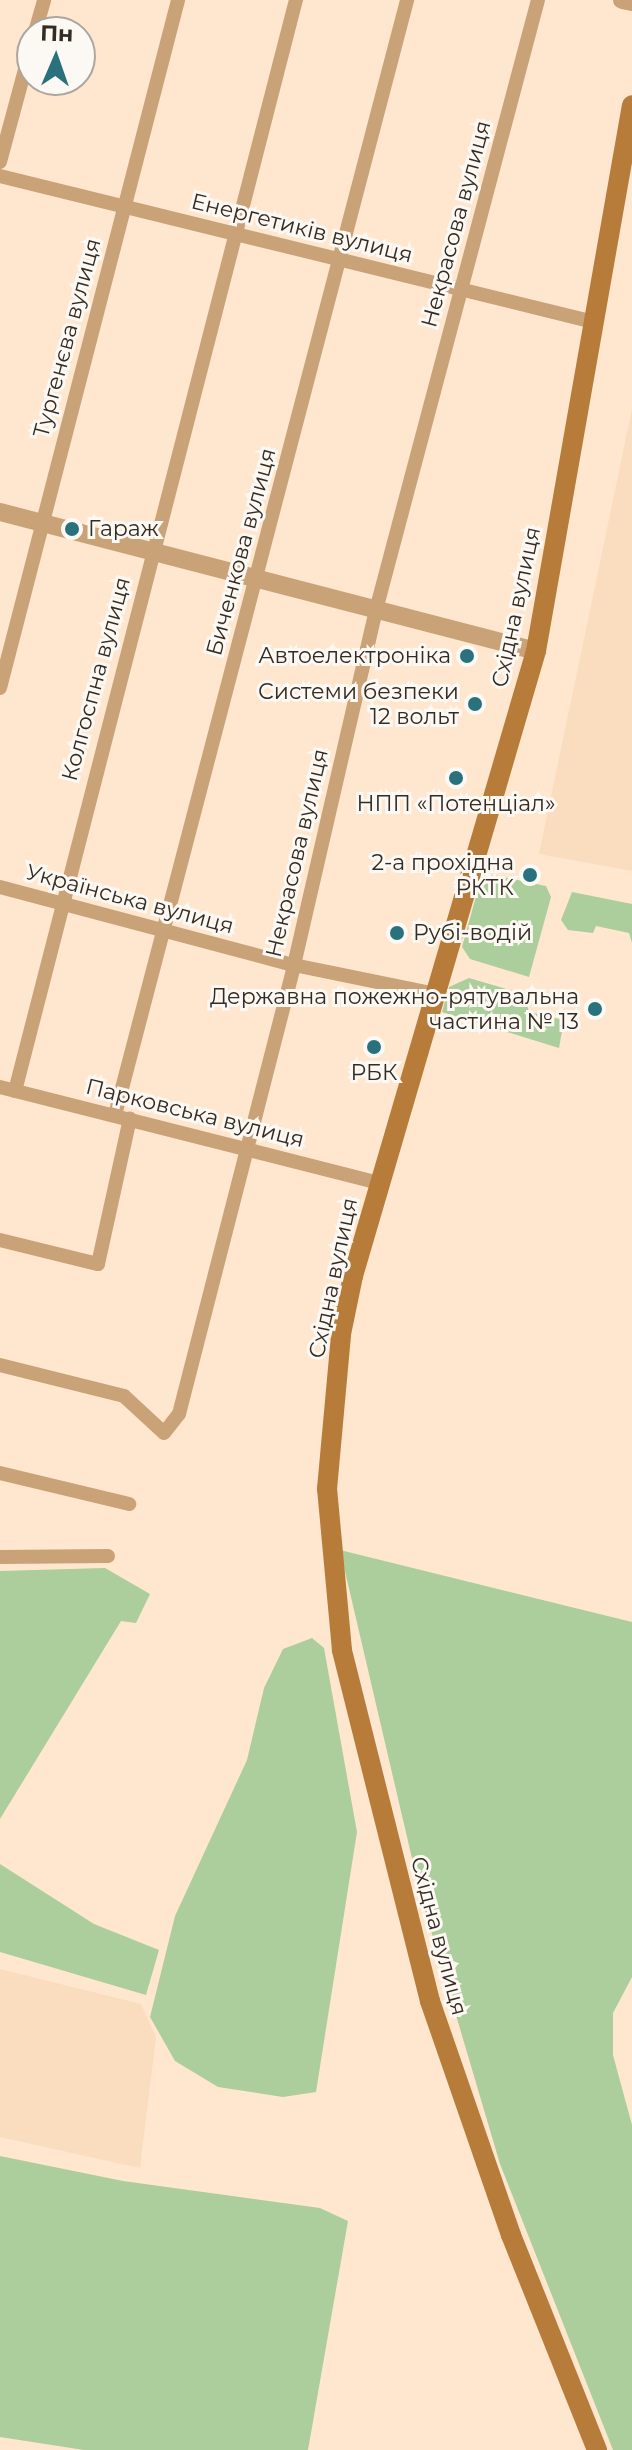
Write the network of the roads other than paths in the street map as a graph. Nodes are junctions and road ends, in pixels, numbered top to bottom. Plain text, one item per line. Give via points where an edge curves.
1 (178, 0) edge
2 (296, 0) edge
3 (407, 0) edge
4 (538, 0) edge
5 (622, 0) edge
6 (632, 2) edge
7 (18, 96) edge
8 (632, 105) edge
9 (0, 162) edge
10 (0, 176) edge
11 (124, 207) junction
12 (235, 235) junction
13 (340, 260) junction
14 (461, 290) junction
15 (594, 322) junction
16 (0, 512) edge
17 (42, 523) junction
18 (153, 552) junction
19 (257, 579) junction
20 (376, 610) junction
21 (536, 651) junction
22 (0, 688) edge
23 (0, 887) edge
24 (61, 902) junction
25 (166, 933) junction
26 (294, 965) junction
27 (435, 994) junction
28 (0, 1087) edge
29 (15, 1091) junction
30 (122, 1117) junction
31 (244, 1149) junction
32 (379, 1183) junction
33 (0, 1240) edge
34 (0, 1365) edge
35 (0, 1473) edge
36 (129, 1504) dead end
37 (108, 1556) dead end
38 (0, 1557) edge
39 (597, 2450) edge

1 - 11 street, Тургенєва вулиця
2 - 12 street, Колгоспна вулиця
3 - 13 street, Биченкова вулиця
4 - 14 street, Некрасова вулиця
5 - 6 street
7 - 9 street
8 - 15 main road, Східна вулиця
10 - 11 street, Енергетиків вулиця
11 - 12 street, Енергетиків вулиця
11 - 17 street, Тургенєва вулиця
12 - 13 street, Енергетиків вулиця
12 - 18 street, Колгоспна вулиця
13 - 14 street, Енергетиків вулиця
13 - 19 street, Биченкова вулиця
14 - 15 street, Енергетиків вулиця
14 - 20 street, Некрасова вулиця
15 - 21 main road, Східна вулиця
16 - 17 street
17 - 18 street
17 - 22 street, Тургенєва вулиця
18 - 19 street
18 - 24 street, Колгоспна вулиця
19 - 20 street
19 - 25 street, Биченкова вулиця
20 - 21 street
20 - 26 street, Некрасова вулиця
21 - 27 main road, Східна вулиця
23 - 24 street, Українська вулиця
24 - 25 street, Українська вулиця
24 - 29 street, Колгоспна вулиця
25 - 26 street, Українська вулиця
25 - 30 street, Биченкова вулиця
26 - 27 street, Українська вулиця
26 - 31 street, Некрасова вулиця
27 - 32 main road, Східна вулиця
28 - 29 street, Парковська вулиця
29 - 30 street, Парковська вулиця
30 - 31 street, Парковська вулиця
30 - 33 street, Биченкова вулиця via 98,1264
31 - 32 street, Парковська вулиця
31 - 34 street, Некрасова вулиця via 179,1414 164,1433 124,1396
32 - 39 main road, Східна вулиця via 341,1334 330,1427 333,1602 373,1781 452,2070
35 - 36 street
37 - 38 street

